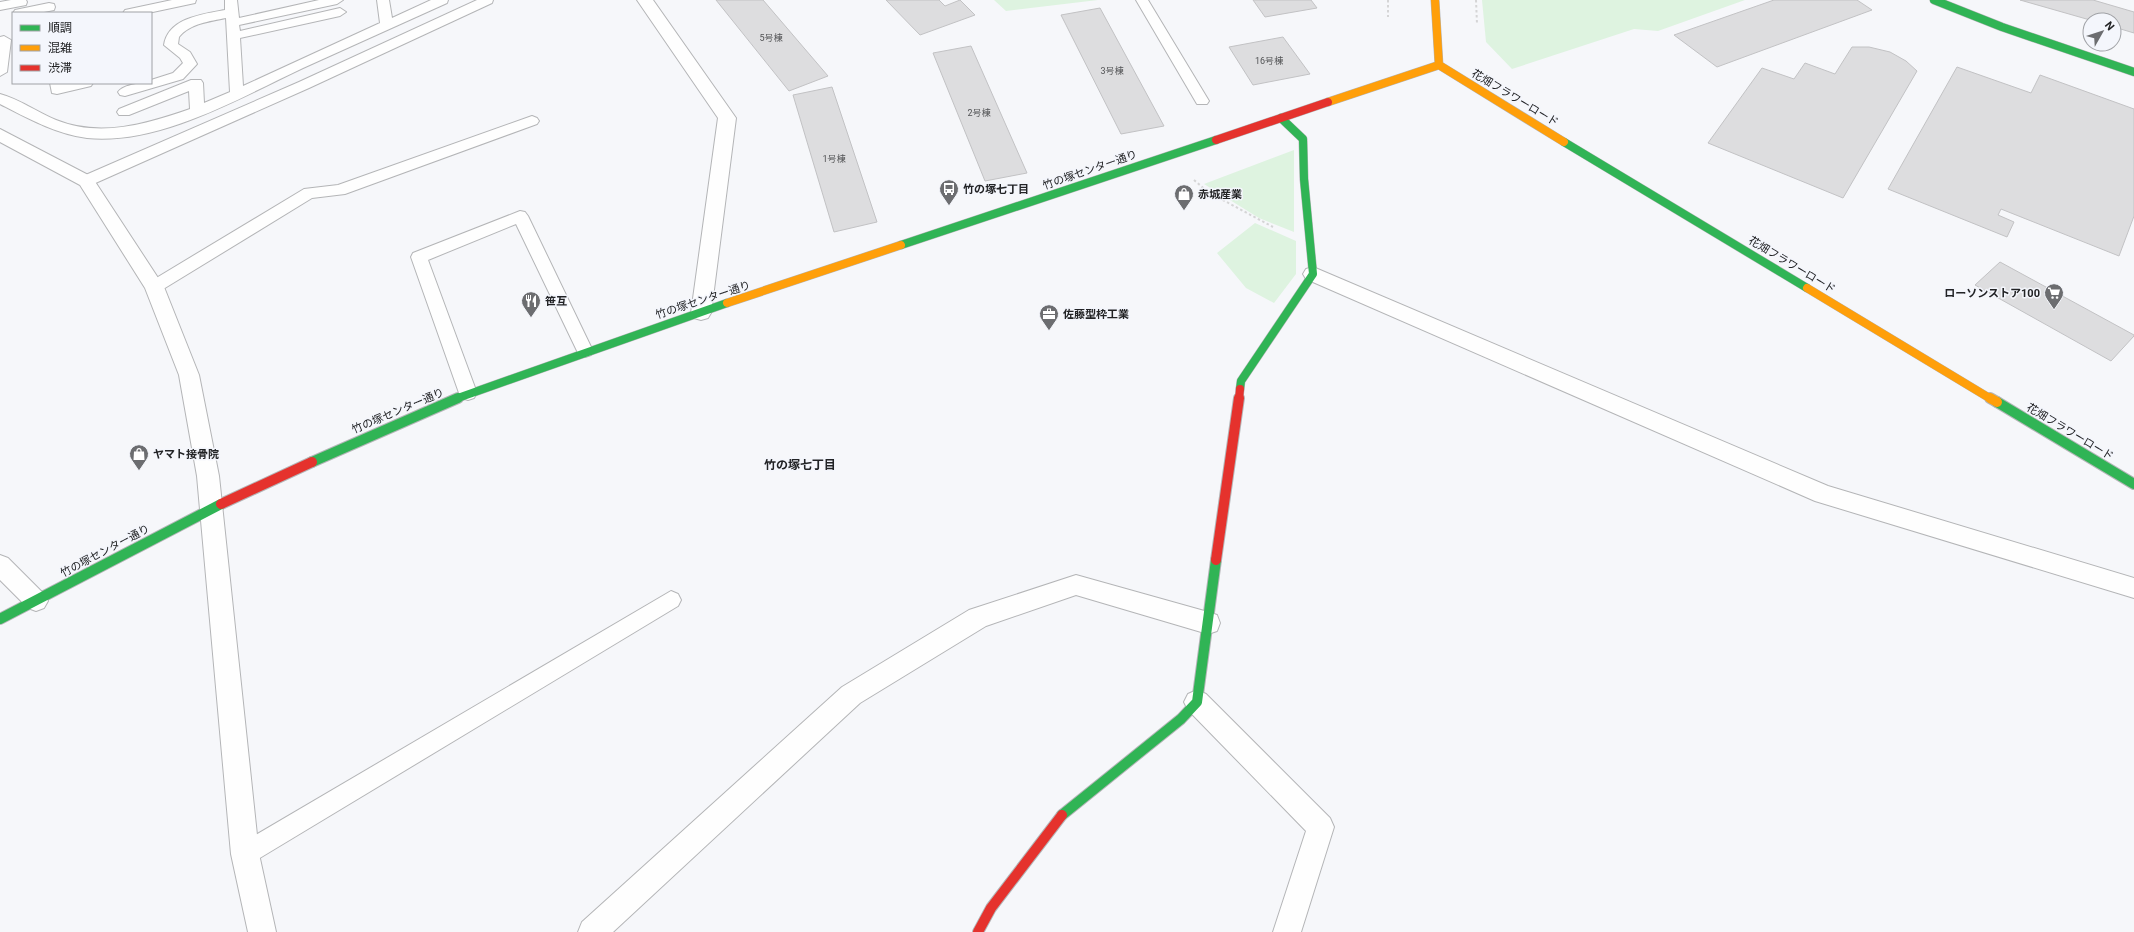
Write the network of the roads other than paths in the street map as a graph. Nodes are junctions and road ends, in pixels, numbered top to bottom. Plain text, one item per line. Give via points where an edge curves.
1 (190, 0) edge
2 (383, 0) edge
3 (442, 0) edge
4 (487, 0) edge
5 (645, 0) edge
6 (1142, 0) edge
7 (1435, 0) edge
8 (1934, 0) edge
9 (0, 6) edge
10 (338, 6) edge
11 (20, 7) edge
12 (49, 7) dead end
13 (295, 10) edge
14 (135, 12) edge
15 (232, 18) edge
16 (387, 24) junction
17 (298, 36) dead end
18 (6, 39) edge
19 (1439, 65) junction
20 (5, 68) edge
21 (2134, 72) edge
22 (152, 81) edge
23 (57, 84) edge
24 (82, 84) edge
25 (139, 84) edge
26 (125, 87) edge
27 (237, 92) junction
28 (0, 98) edge
29 (1202, 101) dead end
30 (197, 110) junction
31 (124, 112) junction
32 (1281, 118) junction
33 (532, 120) dead end
34 (124, 132) junction
35 (0, 135) edge
36 (86, 180) junction
37 (1313, 274) junction
38 (154, 287) junction
39 (701, 313) junction
40 (585, 351) junction
41 (468, 393) junction
42 (2134, 484) edge
43 (211, 509) junction
44 (0, 565) edge
45 (2134, 588) edge
46 (672, 600) dead end
47 (36, 601) junction
48 (0, 619) edge
49 (1208, 623) junction
50 (1197, 702) junction
51 (245, 854) junction
52 (262, 932) edge
53 (592, 932) edge
54 (978, 932) edge
55 (1287, 932) edge

1 - 14 lane
2 - 16 lane
3 - 16 lane
4 - 36 lane via 304,85
5 - 39 street via 727,118
6 - 29 lane
7 - 19 street
8 - 21 street via 2002,27
9 - 11 lane
10 - 13 lane
11 - 12 lane
13 - 15 lane
13 - 17 lane
15 - 22 lane via 191,23 174,33 170,39 171,45 189,58 190,64 178,76
15 - 27 lane
16 - 27 lane
18 - 20 lane
19 - 32 street, 竹の塚センター通り
19 - 42 street, 花畑フラワーロード
23 - 24 lane via 57,90
25 - 26 lane
26 - 31 lane
27 - 30 lane
28 - 34 lane via 57,127 87,133
30 - 31 lane via 196,83
30 - 34 lane via 158,125
31 - 34 lane
32 - 37 street via 1303,139
32 - 39 street, 竹の塚センター通り
33 - 38 lane via 340,190 309,193
35 - 36 street
36 - 38 street
37 - 45 street via 1823,494
37 - 49 street via 1241,381
38 - 43 street via 189,375 208,476
39 - 40 street, 竹の塚センター通り
40 - 41 street, 竹の塚センター通り
40 - 41 lane via 520,216 419,257
41 - 43 street, 竹の塚センター通り via 356,441
43 - 47 street, 竹の塚センター通り
43 - 51 street
44 - 47 street
46 - 51 lane
47 - 48 street, 竹の塚センター通り
49 - 50 street
49 - 53 street via 1076,585 978,618 851,695
50 - 54 street via 1181,719 1064,813 991,908
50 - 55 street via 1321,827
51 - 52 street

